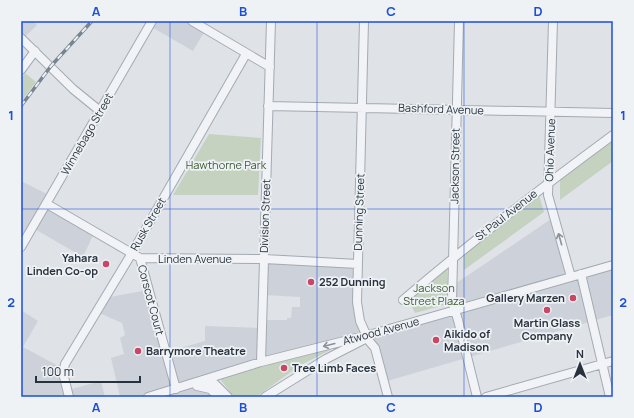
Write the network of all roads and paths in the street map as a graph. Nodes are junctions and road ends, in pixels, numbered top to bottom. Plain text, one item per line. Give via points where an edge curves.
1 (152, 21) edge
2 (192, 21) edge
3 (271, 21) edge
4 (364, 21) edge
5 (459, 21) edge
6 (554, 21) edge
7 (21, 38) edge
8 (35, 52) junction
9 (246, 54) junction
10 (270, 67) junction
11 (21, 70) edge
12 (268, 106) junction
13 (362, 106) junction
14 (456, 110) junction
15 (100, 111) junction
16 (551, 112) junction
17 (613, 114) edge
18 (613, 135) edge
19 (549, 182) junction
20 (47, 204) junction
21 (21, 247) edge
22 (132, 253) junction
23 (140, 258) junction
24 (452, 259) junction
25 (264, 260) junction
26 (358, 264) junction
27 (613, 265) edge
28 (580, 274) junction
29 (571, 277) junction
30 (403, 300) dead end
31 (454, 310) junction
32 (369, 336) junction
33 (613, 361) edge
34 (261, 362) junction
35 (602, 364) junction
36 (193, 384) junction
37 (176, 389) junction
38 (69, 397) edge
39 (148, 397) edge
40 (219, 397) edge
41 (228, 397) edge
42 (265, 397) edge
43 (388, 397) edge
44 (477, 397) edge
45 (486, 397) edge
46 (610, 397) edge

1 - 15 street, Winnebago Street
2 - 9 street
3 - 10 street, Division Street
4 - 13 street, Dunning Street
5 - 14 street, Jackson Street
6 - 16 street, Ohio Avenue
7 - 8 street
8 - 11 street
8 - 15 street
9 - 10 street
9 - 22 street, Rusk Street
10 - 12 street, Division Street
12 - 13 street, Bashford Avenue
12 - 25 street, Division Street
13 - 14 street, Bashford Avenue
13 - 26 street, Dunning Street
14 - 16 street, Bashford Avenue
14 - 24 street, Jackson Street
15 - 20 street, Winnebago Street
16 - 17 street, Bashford Avenue
16 - 19 street, Ohio Avenue
18 - 19 street, St Paul Avenue
19 - 24 street, St Paul Avenue
29 -> 19 street, Ohio Avenue via 548,195
20 - 21 street, Winnebago Street
20 - 22 street
22 - 23 street
22 - 38 street, Rusk Street via 66,364 63,373
23 - 25 street, Linden Avenue
23 - 37 street, Corscot Court
24 - 30 street, St Paul Avenue
24 - 31 street, Jackson Street
25 - 26 street, Linden Avenue
25 - 34 street, Division Street
26 - 32 street, Dunning Street via 358,312
27 - 28 street, Atwood Avenue
28 - 29 street, Atwood Avenue
28 - 35 street
29 - 31 street, Atwood Avenue
31 - 32 street, Atwood Avenue
31 - 44 street, Jackson Street
32 -> 34 street, Atwood Avenue
32 - 42 street
32 - 43 street, Dunning Street via 375,348
33 - 35 street
34 - 36 street, Atwood Avenue
35 - 45 street
35 - 46 street
36 - 37 street, Atwood Avenue
36 - 40 street via 210,389
36 - 41 street via 215,384
37 - 39 street, Atwood Avenue

